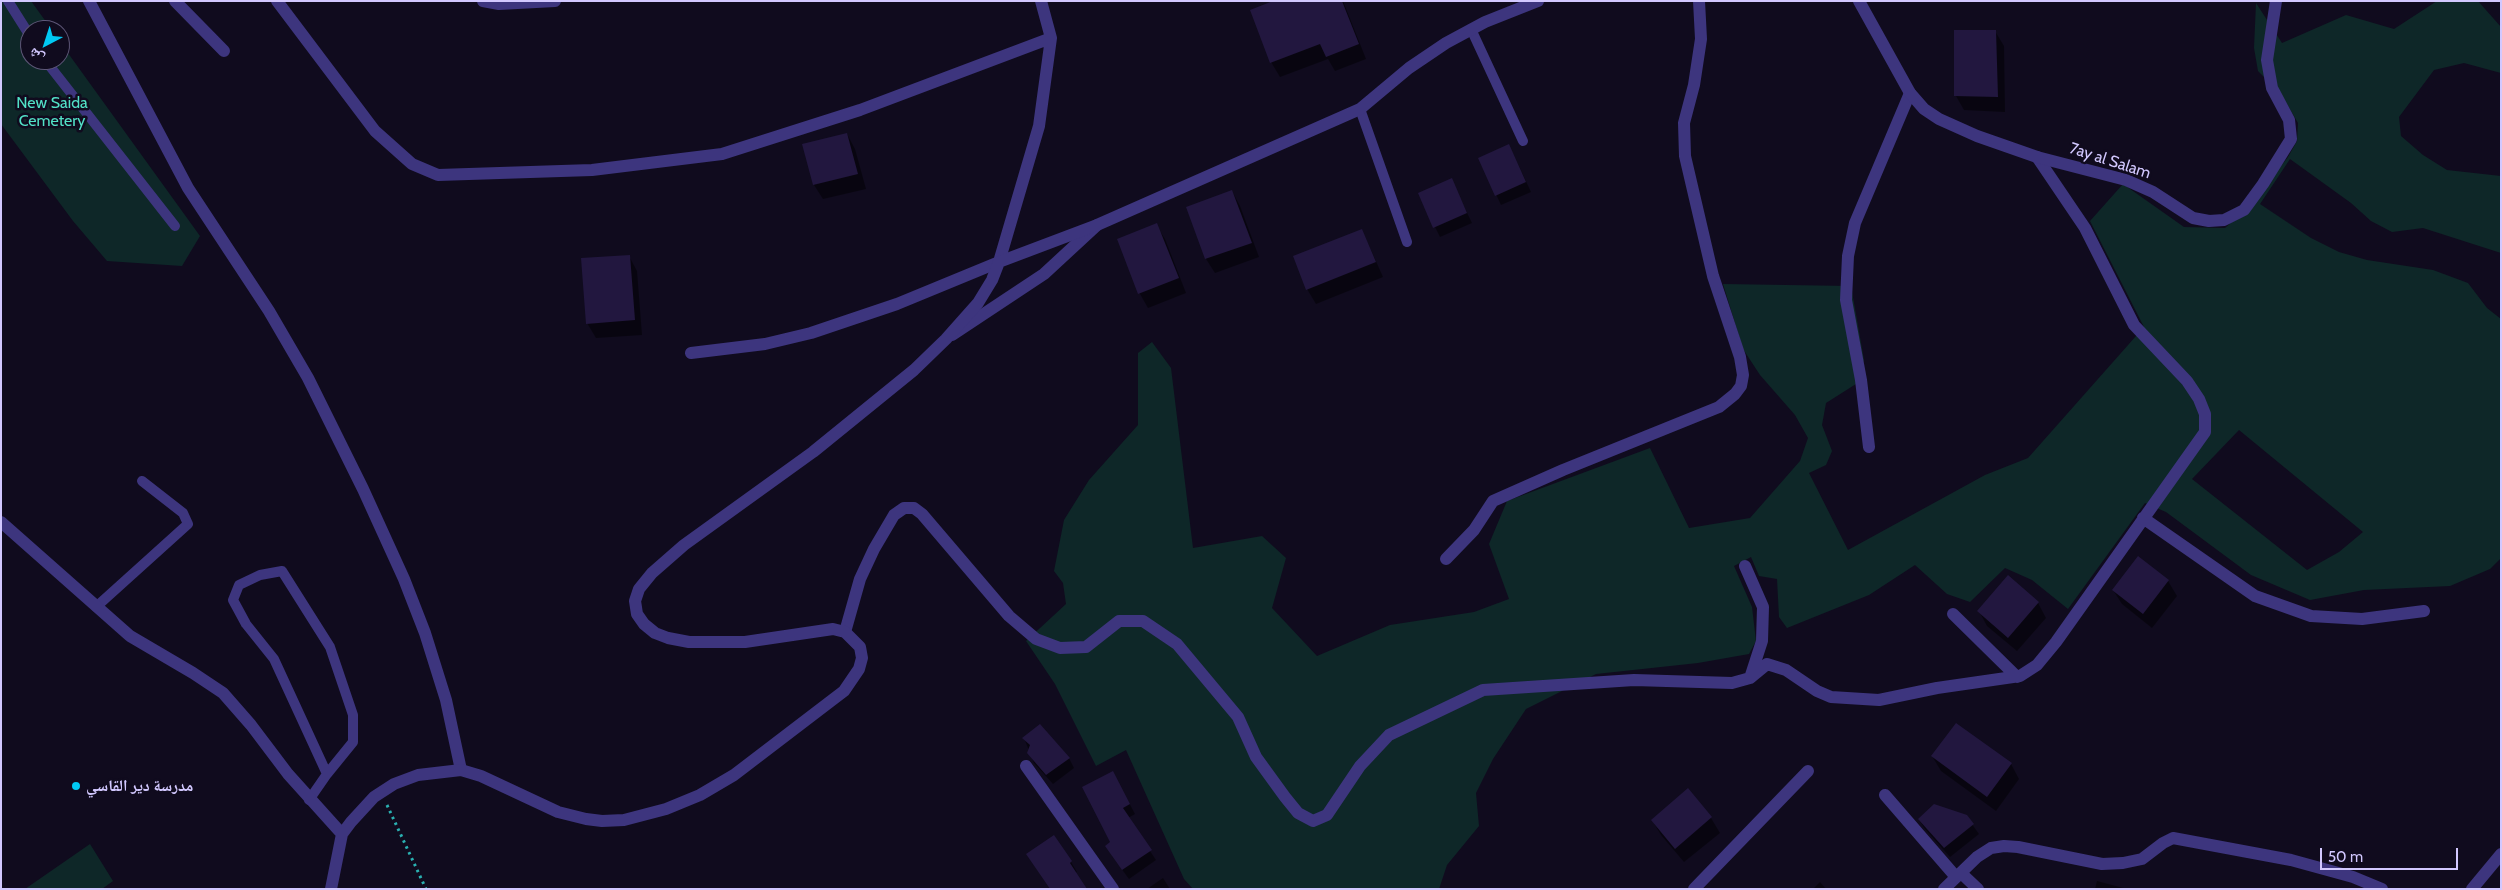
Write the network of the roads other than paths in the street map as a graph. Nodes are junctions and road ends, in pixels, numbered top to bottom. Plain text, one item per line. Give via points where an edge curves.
1 (8, 1) edge
2 (89, 1) edge
3 (175, 1) edge
4 (277, 1) edge
5 (483, 1) edge
6 (555, 1) edge
7 (1042, 1) edge
8 (1538, 1) edge
9 (1700, 1) edge
10 (1859, 1) edge
11 (2276, 1) edge
12 (20, 20) edge
13 (1471, 29) junction
14 (1051, 38) junction
15 (224, 51) dead end
16 (53, 70) edge
17 (1910, 93) junction
18 (1360, 109) junction
19 (1523, 141) dead end
20 (2038, 156) junction
21 (1098, 225) junction
22 (175, 226) dead end
23 (1407, 242) dead end
24 (998, 262) junction
25 (946, 339) junction
26 (691, 353) dead end
27 (1869, 447) dead end
28 (142, 481) dead end
29 (2144, 518) junction
30 (1, 522) edge
31 (1446, 559) dead end
32 (1745, 566) dead end
33 (96, 607) junction
34 (2424, 611) dead end
35 (1953, 614) dead end
36 (845, 632) junction
37 (2017, 677) junction
38 (1750, 678) junction
39 (1026, 766) dead end
40 (461, 770) junction
41 (1808, 771) dead end
42 (327, 774) junction
43 (1885, 795) dead end
44 (310, 800) junction
45 (342, 834) junction
46 (2501, 854) edge
47 (1958, 875) junction
48 (332, 888) edge
49 (1112, 889) edge
50 (1694, 889) edge
51 (1944, 889) edge
52 (1978, 889) edge
53 (2382, 889) edge
54 (2472, 889) edge

1 - 12 lane
2 - 40 street via 188,188 269,311 308,378 363,489 425,632 446,700
3 - 15 street
4 - 14 street via 375,131 412,164 438,175 592,170 722,154 860,110
5 - 6 street via 499,4
7 - 14 street
8 - 13 street
9 - 31 street via 1701,38 1684,123 1685,156 1713,276 1740,357 1741,386 1736,394 1718,407 1493,501 1474,530
10 - 17 street, 7ay al Salam
11 - 20 street, 7ay al Salam via 2267,60 2272,88 2289,120 2291,139 2244,210 2234,216 2210,221 2193,218 2134,183
13 - 18 street via 1409,68
13 - 19 lane
14 - 24 street via 1039,126
16 - 22 lane
17 - 20 street, 7ay al Salam via 1924,109 1939,119 1977,136
17 - 27 street via 1855,223 1848,256 1846,300
18 - 21 street
18 - 23 lane
20 - 29 street via 2085,228 2134,325 2187,381 2205,414 2205,432
21 - 24 street
21 - 25 street via 1044,274
24 - 25 street via 992,280 978,302
24 - 26 street via 898,304 819,331 765,344
25 - 36 street via 914,370 813,452 684,545 652,573 635,600 637,614 654,633 689,642 745,642 833,629
28 - 33 lane via 183,513 188,524
29 - 34 street via 2254,596 2312,616 2362,619
29 - 37 street via 2056,642 2028,672
30 - 33 street
32 - 38 street via 1763,607 1762,641
33 - 44 street via 130,636 222,693
35 - 37 street
36 - 38 street via 860,579 874,549 894,515 904,508 914,508 1009,616 1036,639 1060,648 1086,647 1118,621 1144,621 1177,644 1238,717 1256,756 1285,797 1298,813 1313,821 1327,815 1360,766 1389,735 1483,690 1634,680 1732,683
36 - 40 street via 860,646 862,658 844,690 734,776 700,796 666,809 624,820 586,820 558,812
37 - 38 street via 1879,700 1831,697 1786,670 1767,664
39 - 49 street
40 - 45 street via 418,775 394,784 363,807
41 - 50 street
42 - 42 lane via 274,659 234,606 238,585 260,574 282,571 330,647 353,715 353,742
42 - 44 lane
43 - 47 street
44 - 45 street
45 - 48 street
46 - 54 street
47 - 51 street
47 - 52 street
47 - 53 street via 1991,848 2004,846 2102,864 2124,864 2142,859 2173,838 2291,860 2353,877

